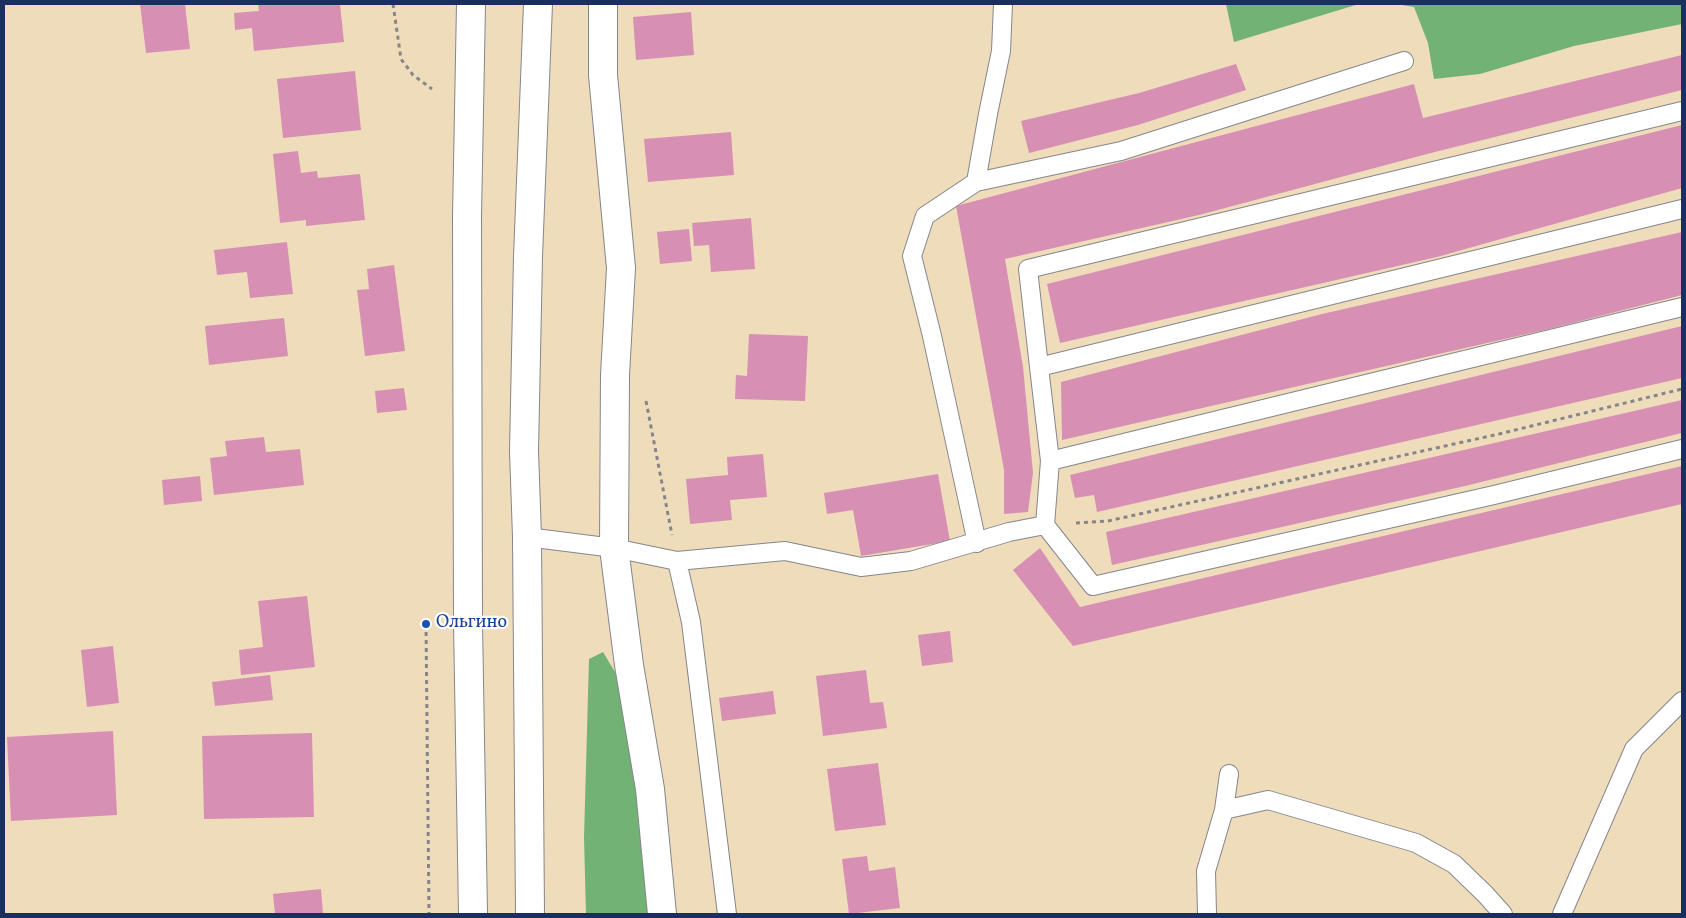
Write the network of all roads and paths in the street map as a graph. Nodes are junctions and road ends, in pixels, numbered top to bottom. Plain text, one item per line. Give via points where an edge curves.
1 (393, 4) edge
2 (471, 4) edge
3 (538, 4) edge
4 (603, 4) edge
5 (1003, 4) edge
6 (1404, 61) dead end
7 (432, 89) dead end
8 (1682, 111) edge
9 (976, 182) junction
10 (1682, 209) edge
11 (1682, 307) edge
12 (1039, 367) junction
13 (1682, 389) edge
14 (645, 395) dead end
15 (1682, 449) edge
16 (1050, 461) junction
17 (1045, 525) junction
18 (527, 537) junction
19 (978, 543) junction
20 (614, 548) junction
21 (677, 561) junction
22 (426, 624) dead end
23 (1682, 701) edge
24 (1229, 774) dead end
25 (1224, 810) junction
26 (429, 914) edge
27 (473, 914) edge
28 (530, 914) edge
29 (662, 914) edge
30 (727, 914) edge
31 (1207, 914) edge
32 (1503, 914) edge
33 (1562, 914) edge

1 - 7 path via 402,59 413,75
2 - 27 main road via 467,227
3 - 18 main road via 528,257 524,451
4 - 20 main road via 603,83 621,268 615,375
5 - 9 lane via 1000,51
6 - 9 lane via 1121,151
8 - 12 lane via 1028,269
9 - 19 lane via 925,216 912,256
10 - 12 lane
11 - 16 lane
12 - 16 lane
13 - 17 path via 1499,434 1108,521
14 - 21 path
15 - 17 lane via 1485,498 1093,586
16 - 17 lane
17 - 19 lane via 1009,532
18 - 20 lane
18 - 28 main road
19 - 21 lane via 911,561 861,567 785,552
20 - 21 lane
20 - 29 main road via 650,789
21 - 30 lane via 691,622
22 - 26 path
23 - 33 lane via 1634,749
24 - 25 lane
25 - 31 lane via 1206,871
25 - 32 lane via 1268,800 1416,843 1454,864

